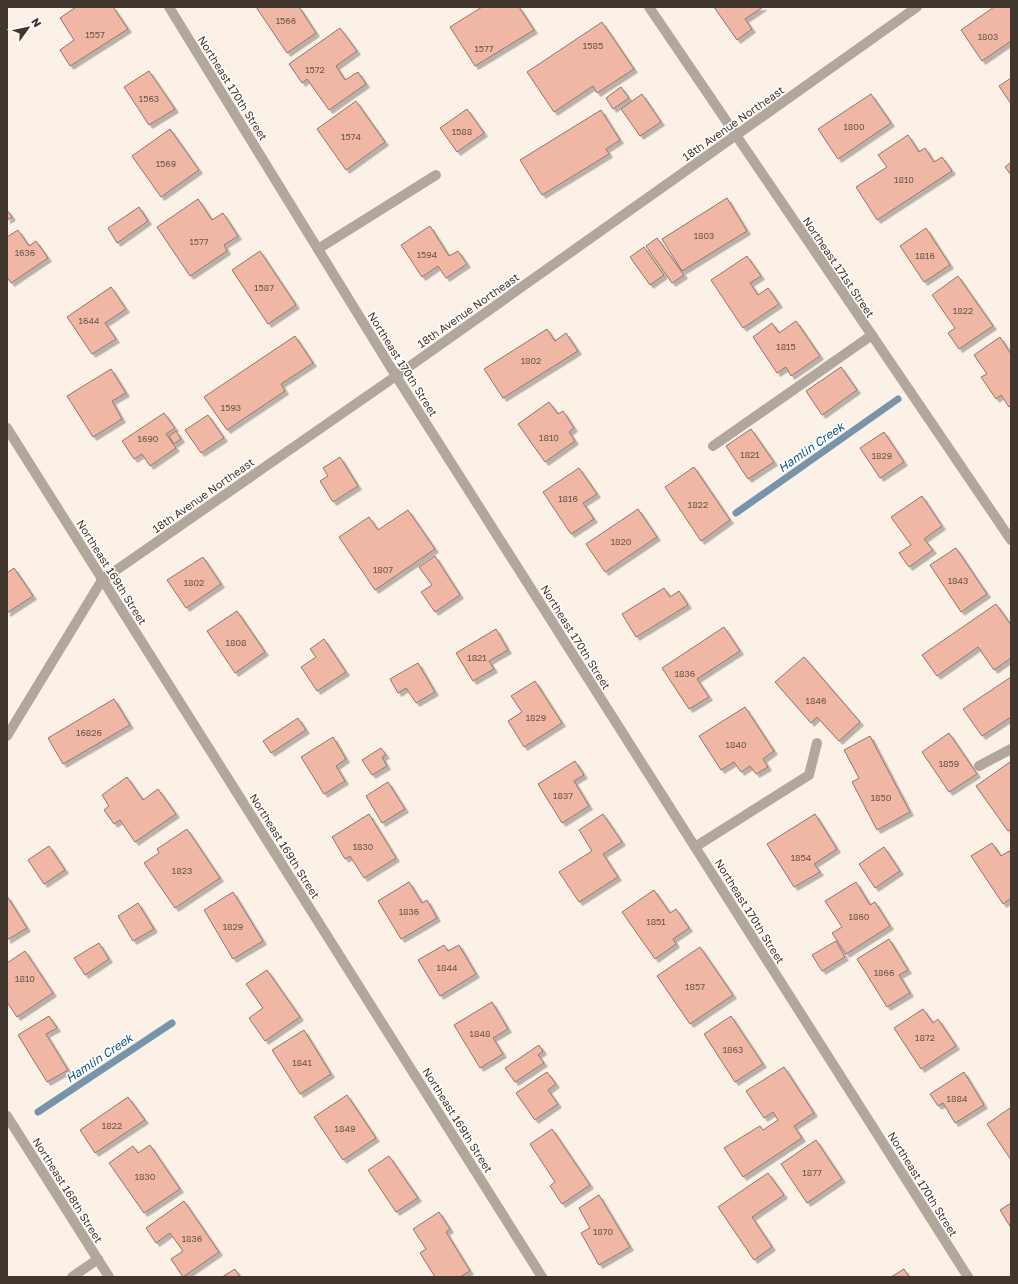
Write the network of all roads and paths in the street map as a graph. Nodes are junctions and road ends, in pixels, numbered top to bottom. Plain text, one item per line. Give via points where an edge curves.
1 (169, 7) edge
2 (649, 7) edge
3 (917, 7) edge
4 (736, 136) junction
5 (436, 175) dead end
6 (318, 249) junction
7 (872, 336) junction
8 (396, 376) junction
9 (7, 428) edge
10 (713, 446) dead end
11 (1011, 540) edge
12 (102, 580) junction
13 (7, 736) edge
14 (817, 742) dead end
15 (1011, 749) edge
16 (979, 766) dead end
17 (695, 847) junction
18 (7, 1116) edge
19 (98, 1259) junction
20 (72, 1277) edge
21 (109, 1277) edge
22 (542, 1277) edge
23 (968, 1277) edge

1 - 6 street, Northeast 170th Street
2 - 4 street, Northeast 171st Street
3 - 4 street, 18th Avenue Northeast
4 - 7 street, Northeast 171st Street
4 - 8 street, 18th Avenue Northeast
5 - 6 street
6 - 8 street, Northeast 170th Street
7 - 10 street
7 - 11 street, Northeast 171st Street
8 - 12 street, 18th Avenue Northeast
8 - 17 street, Northeast 170th Street
9 - 12 street, Northeast 169th Street
12 - 13 street, 18th Avenue Northeast
12 - 22 street, Northeast 169th Street
14 - 17 street via 809,775
15 - 16 street
17 - 23 street, Northeast 170th Street
18 - 19 street, Northeast 168th Street
19 - 20 street
19 - 21 street, Northeast 168th Street

